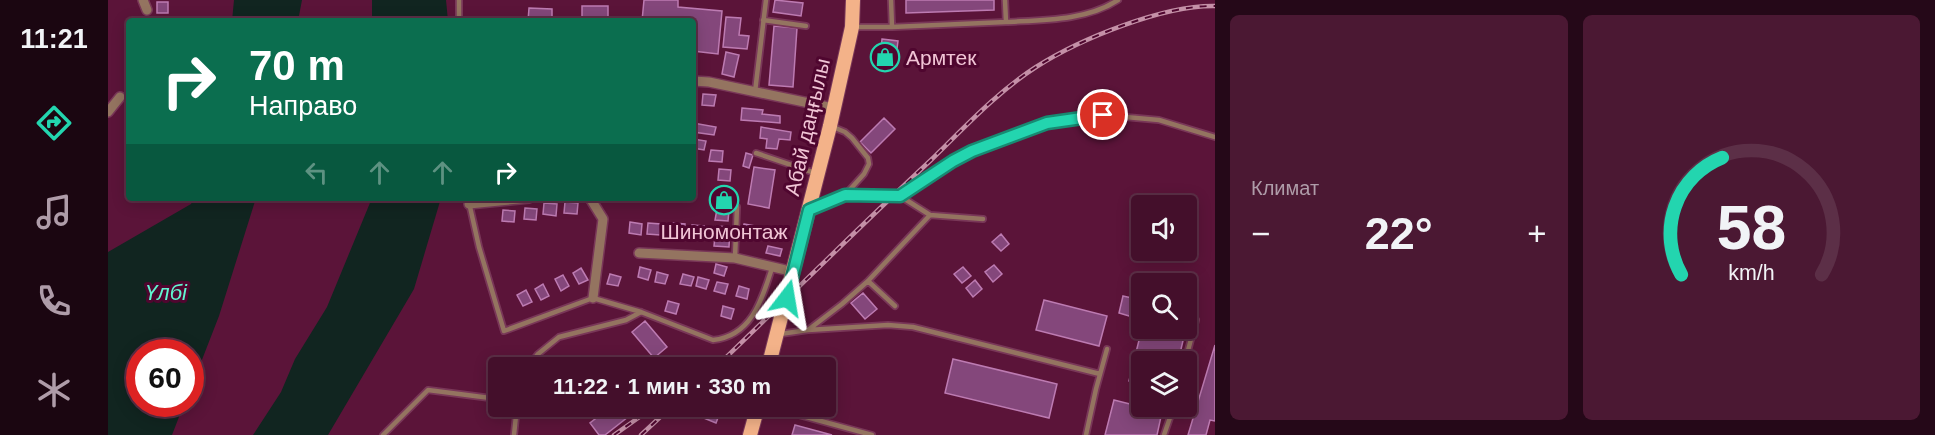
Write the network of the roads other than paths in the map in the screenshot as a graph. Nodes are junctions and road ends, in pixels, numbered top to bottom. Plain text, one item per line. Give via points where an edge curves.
1 (143, 0) edge
2 (459, 0) edge
3 (766, 0) edge
4 (853, 0) edge
5 (891, 0) edge
6 (1005, 0) edge
7 (1118, 0) edge
8 (147, 10) dead end
9 (459, 18) edge
10 (763, 20) junction
11 (1006, 22) junction
12 (806, 26) dead end
13 (852, 27) junction
14 (892, 27) junction
15 (696, 81) edge
16 (755, 92) junction
17 (120, 97) dead end
18 (833, 108) junction
19 (108, 112) edge
20 (830, 126) junction
21 (1215, 137) edge
22 (756, 153) dead end
23 (818, 174) junction
24 (845, 195) junction
25 (900, 196) junction
26 (468, 201) edge
27 (592, 201) edge
28 (737, 207) dead end
29 (809, 210) junction
30 (930, 215) junction
31 (983, 219) dead end
32 (639, 253) dead end
33 (735, 258) junction
34 (772, 268) junction
35 (794, 272) junction
36 (868, 281) junction
37 (593, 298) junction
38 (895, 306) dead end
39 (641, 312) junction
40 (808, 330) junction
41 (777, 335) junction
42 (1107, 349) dead end
43 (536, 357) edge
44 (771, 357) edge
45 (1100, 374) junction
46 (488, 398) edge
47 (516, 417) edge
48 (755, 417) edge
49 (806, 417) edge
50 (1170, 417) edge
51 (382, 435) edge
52 (514, 435) edge
53 (750, 435) edge
54 (872, 435) edge
55 (1086, 435) edge
56 (1164, 435) edge

1 - 8 street
2 - 9 lane
3 - 10 lane
4 - 13 main road, Абай даңғылы
5 - 14 lane
6 - 11 lane
7 - 11 lane via 1082,15
10 - 12 lane
10 - 16 lane
11 - 14 lane
13 - 14 lane
13 - 18 main road, Абай даңғылы
15 - 16 street
16 - 18 street
17 - 19 street
18 - 20 main road, Абай даңғылы
20 - 23 main road, Абай даңғылы
20 - 24 lane via 845,132 868,158 864,174
21 - 25 lane via 1159,120 1103,115 1047,123 972,151
22 - 23 lane
23 - 29 main road, Абай даңғылы
24 - 25 lane
24 - 29 lane
25 - 30 lane
26 - 37 lane via 504,332
27 - 37 street via 603,219
28 - 33 lane
29 - 35 main road, Абай даңғылы
30 - 31 lane
30 - 36 lane
32 - 33 street
33 - 34 street
34 - 35 street
34 - 39 lane via 756,313 724,339 713,340
35 - 41 main road, Абай даңғылы
36 - 38 lane
36 - 40 lane
37 - 39 lane
39 - 43 lane via 626,320 559,337
40 - 41 lane
40 - 45 lane via 913,327
41 - 44 main road, Абай даңғылы
42 - 45 lane
45 - 55 lane
46 - 51 lane via 428,390
47 - 52 lane
48 - 53 main road
49 - 54 lane
50 - 56 lane

